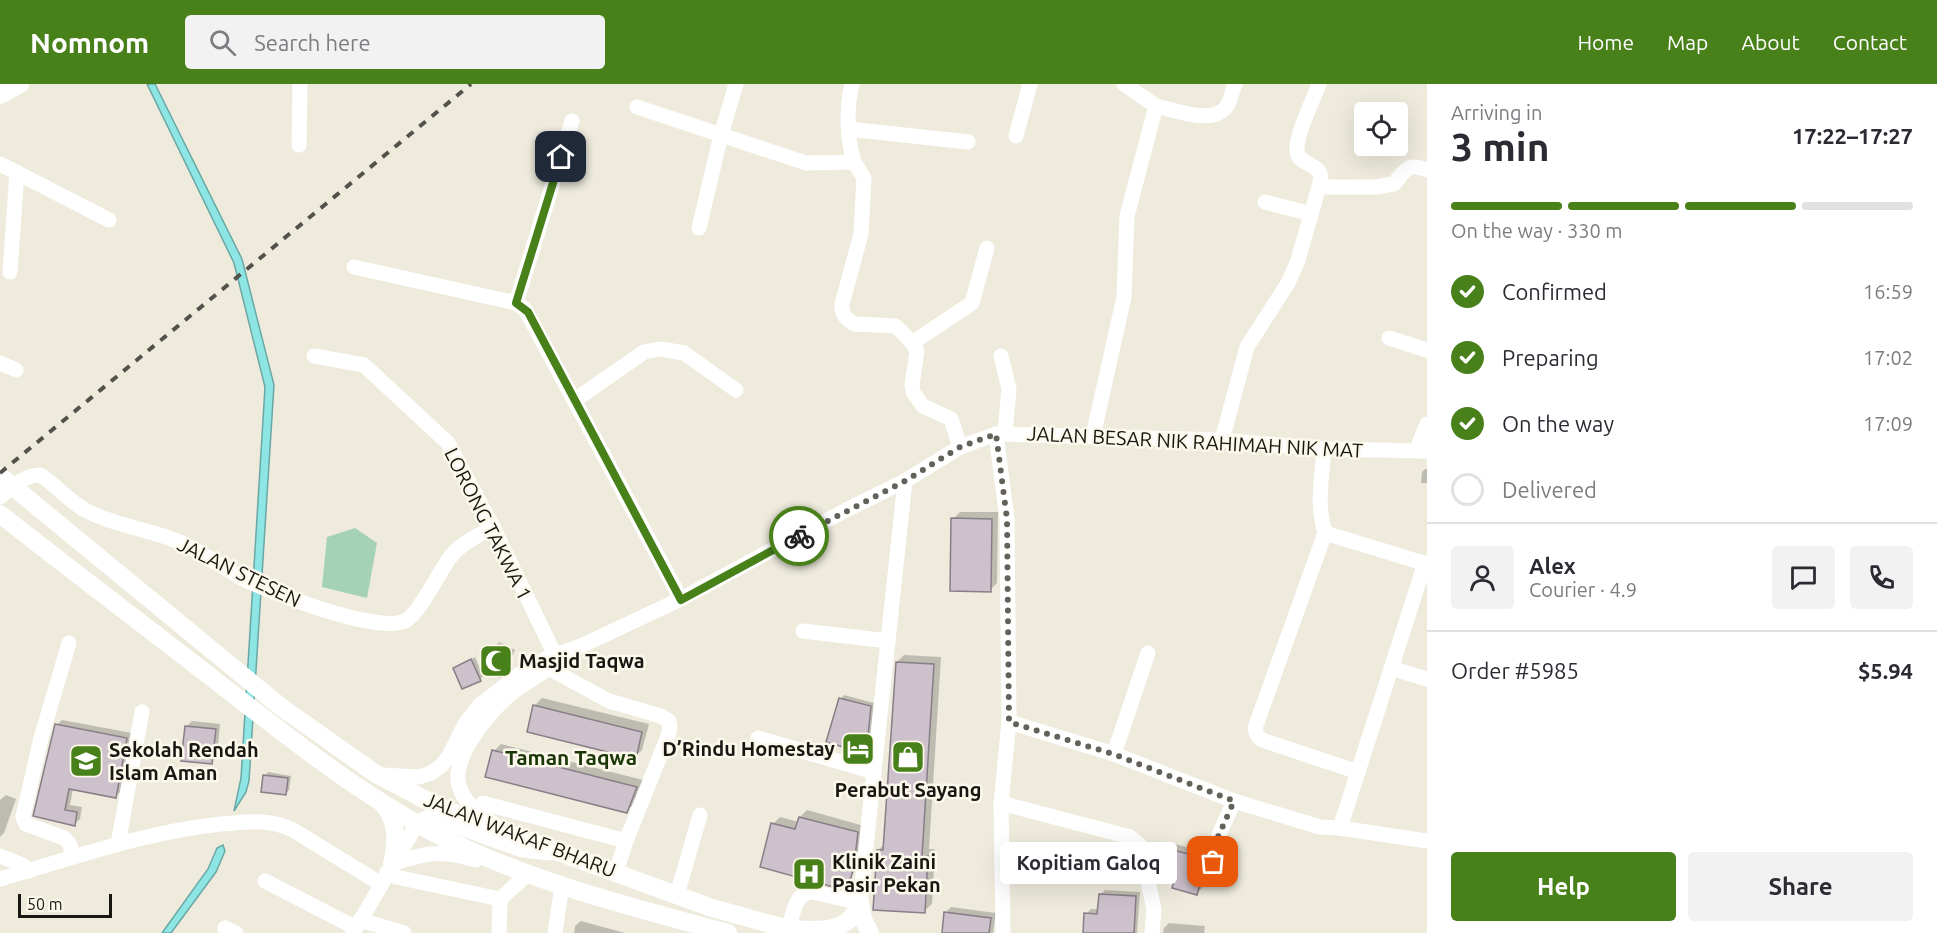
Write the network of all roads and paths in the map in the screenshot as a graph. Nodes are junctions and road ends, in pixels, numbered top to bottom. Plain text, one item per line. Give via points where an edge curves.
1 (20, 84) edge
2 (300, 84) edge
3 (736, 84) edge
4 (852, 84) edge
5 (1030, 84) edge
6 (1124, 84) edge
7 (1235, 84) edge
8 (1319, 84) edge
9 (0, 95) edge
10 (1156, 106) junction
11 (637, 107) dead end
12 (572, 121) dead end
13 (849, 129) junction
14 (721, 135) junction
15 (1016, 136) dead end
16 (968, 142) dead end
17 (299, 146) dead end
18 (854, 162) junction
19 (0, 164) edge
20 (1427, 170) edge
21 (17, 172) junction
22 (1318, 187) junction
23 (1265, 201) dead end
24 (1311, 214) junction
25 (109, 220) dead end
26 (699, 228) dead end
27 (987, 248) dead end
28 (354, 267) dead end
29 (10, 272) dead end
30 (516, 303) junction
31 (1389, 338) dead end
32 (912, 343) junction
33 (1427, 350) edge
34 (314, 356) dead end
35 (1001, 356) dead end
36 (0, 363) edge
37 (16, 370) dead end
38 (736, 390) dead end
39 (575, 400) junction
40 (1427, 424) edge
41 (1000, 434) junction
42 (1094, 436) junction
43 (1222, 440) junction
44 (960, 447) junction
45 (1324, 449) junction
46 (1422, 451) edge
47 (0, 474) edge
48 (905, 481) junction
49 (0, 497) edge
50 (2, 516) edge
51 (493, 527) junction
52 (1325, 533) junction
53 (1426, 564) edge
54 (681, 600) junction
55 (803, 631) dead end
56 (888, 641) junction
57 (69, 644) dead end
58 (1148, 653) dead end
59 (552, 662) junction
60 (1392, 668) junction
61 (1427, 679) edge
62 (142, 712) dead end
63 (1009, 722) junction
64 (758, 738) dead end
65 (1113, 754) junction
66 (874, 772) junction
67 (1358, 772) junction
68 (376, 774) junction
69 (381, 801) junction
70 (1234, 801) junction
71 (483, 803) dead end
72 (1001, 803) junction
73 (700, 815) dead end
74 (417, 824) junction
75 (1340, 828) junction
76 (504, 831) junction
77 (626, 841) junction
78 (1427, 841) edge
79 (118, 843) junction
80 (564, 854) junction
81 (0, 856) edge
82 (74, 857) junction
83 (1213, 862) dead end
84 (29, 871) junction
85 (616, 872) junction
86 (387, 874) junction
87 (528, 874) junction
88 (0, 879) edge
89 (265, 881) dead end
90 (561, 885) junction
91 (677, 895) junction
92 (500, 899) junction
93 (860, 903) junction
94 (357, 927) edge
95 (796, 931) edge
96 (720, 932) edge
97 (404, 933) edge
98 (499, 933) edge
99 (555, 933) edge
100 (870, 933) edge
101 (1003, 933) edge
102 (1152, 933) edge

1 - 9 main road
2 - 17 street
3 - 14 street
4 - 13 street
5 - 15 street
6 - 10 street
7 - 10 street via 1226,106 1218,115 1208,118
8 - 22 street via 1298,147 1300,158 1319,170
10 - 42 street via 1127,216 1124,297
11 - 14 street
12 - 30 street
13 - 16 street
13 - 18 street
14 - 18 street via 806,163
14 - 26 street
18 - 32 street via 864,178 861,234 843,312 855,324 894,326
19 - 21 street
20 - 22 street via 1413,166 1394,184 1375,187
21 - 25 street
21 - 29 street
22 - 24 street
23 - 24 street
24 - 43 street via 1288,283 1247,347
27 - 32 street via 972,303
28 - 30 street
30 - 39 street via 528,312
31 - 33 street
32 - 44 street via 917,351 913,392 923,406 951,419
34 - 51 street, LORONG TAKWA 1 via 364,365 448,443
35 - 41 street via 1009,389
36 - 37 street
38 - 39 street via 684,353 660,349 644,352
39 - 54 street
40 - 46 street
41 - 42 street, JALAN BESAR NIK RAHIMAH NIK MAT
41 - 44 street, JALAN BESAR NIK RAHIMAH NIK MAT
41 - 63 street via 1007,519
42 - 43 street, JALAN BESAR NIK RAHIMAH NIK MAT
43 - 45 street, JALAN BESAR NIK RAHIMAH NIK MAT
44 - 48 street, JALAN BESAR NIK RAHIMAH NIK MAT
45 - 46 street, JALAN BESAR NIK RAHIMAH NIK MAT
45 - 52 street via 1320,503
47 - 68 main road, JALAN WAKAF BHARU via 281,707
48 - 54 street, JALAN BESAR NIK RAHIMAH NIK MAT
48 - 56 street
49 - 51 street, JALAN STESEN via 23,479 40,475 86,511 176,541 250,582 318,609 381,624 407,620 452,554
50 - 69 main road, JALAN WAKAF BHARU via 263,718
51 - 59 street, LORONG TAKWA 1
52 - 53 street
52 - 67 street via 1255,728 1262,740
53 - 60 street
54 - 59 street, JALAN BESAR NIK RAHIMAH NIK MAT
55 - 56 street
56 - 66 street
57 - 82 street via 23,817 26,824 64,838
58 - 65 street
59 - 68 street, JALAN BESAR NIK RAHIMAH NIK MAT via 525,670 480,705 441,766 431,773 419,777
59 - 76 street, JALAN BESAR NIK RAHIMAH NIK MAT via 492,712 477,731 458,770 457,781 465,800
59 - 77 street via 609,701 669,721 668,735
60 - 61 street
60 - 67 street
62 - 79 street
63 - 65 street
63 - 72 street
64 - 66 street
65 - 70 street
66 - 93 street
67 - 75 street
68 - 76 main road, JALAN WAKAF BHARU via 441,808
69 - 74 main road, JALAN WAKAF BHARU
69 - 86 main road via 396,834
70 - 75 street via 1320,827
70 - 83 street via 1218,837
71 - 77 street
72 - 101 street
72 - 102 street via 1130,837 1140,845 1154,909
73 - 91 street
74 - 80 street via 426,818 436,819 522,850
74 - 86 street
74 - 87 main road, JALAN WAKAF BHARU
75 - 78 street
76 - 80 main road, JALAN WAKAF BHARU
77 - 85 street
79 - 82 street
79 - 86 street via 194,827 266,821 280,823
80 - 85 main road, JALAN WAKAF BHARU
81 - 84 street
82 - 84 street
84 - 88 street
85 - 91 main road, JALAN WAKAF BHARU
86 - 87 street, JALAN WAKAF BHARU via 418,855 436,852
86 - 92 street
86 - 94 street
87 - 90 main road, JALAN WAKAF BHARU
87 - 92 street
89 - 94 street
90 - 96 main road, JALAN WAKAF BHARU
90 - 99 street
91 - 95 main road, JALAN WAKAF BHARU
92 - 98 street
93 - 95 main road, JALAN WAKAF BHARU via 849,921 839,927
93 - 95 street via 806,892 797,901
93 - 100 main road
94 - 97 street

